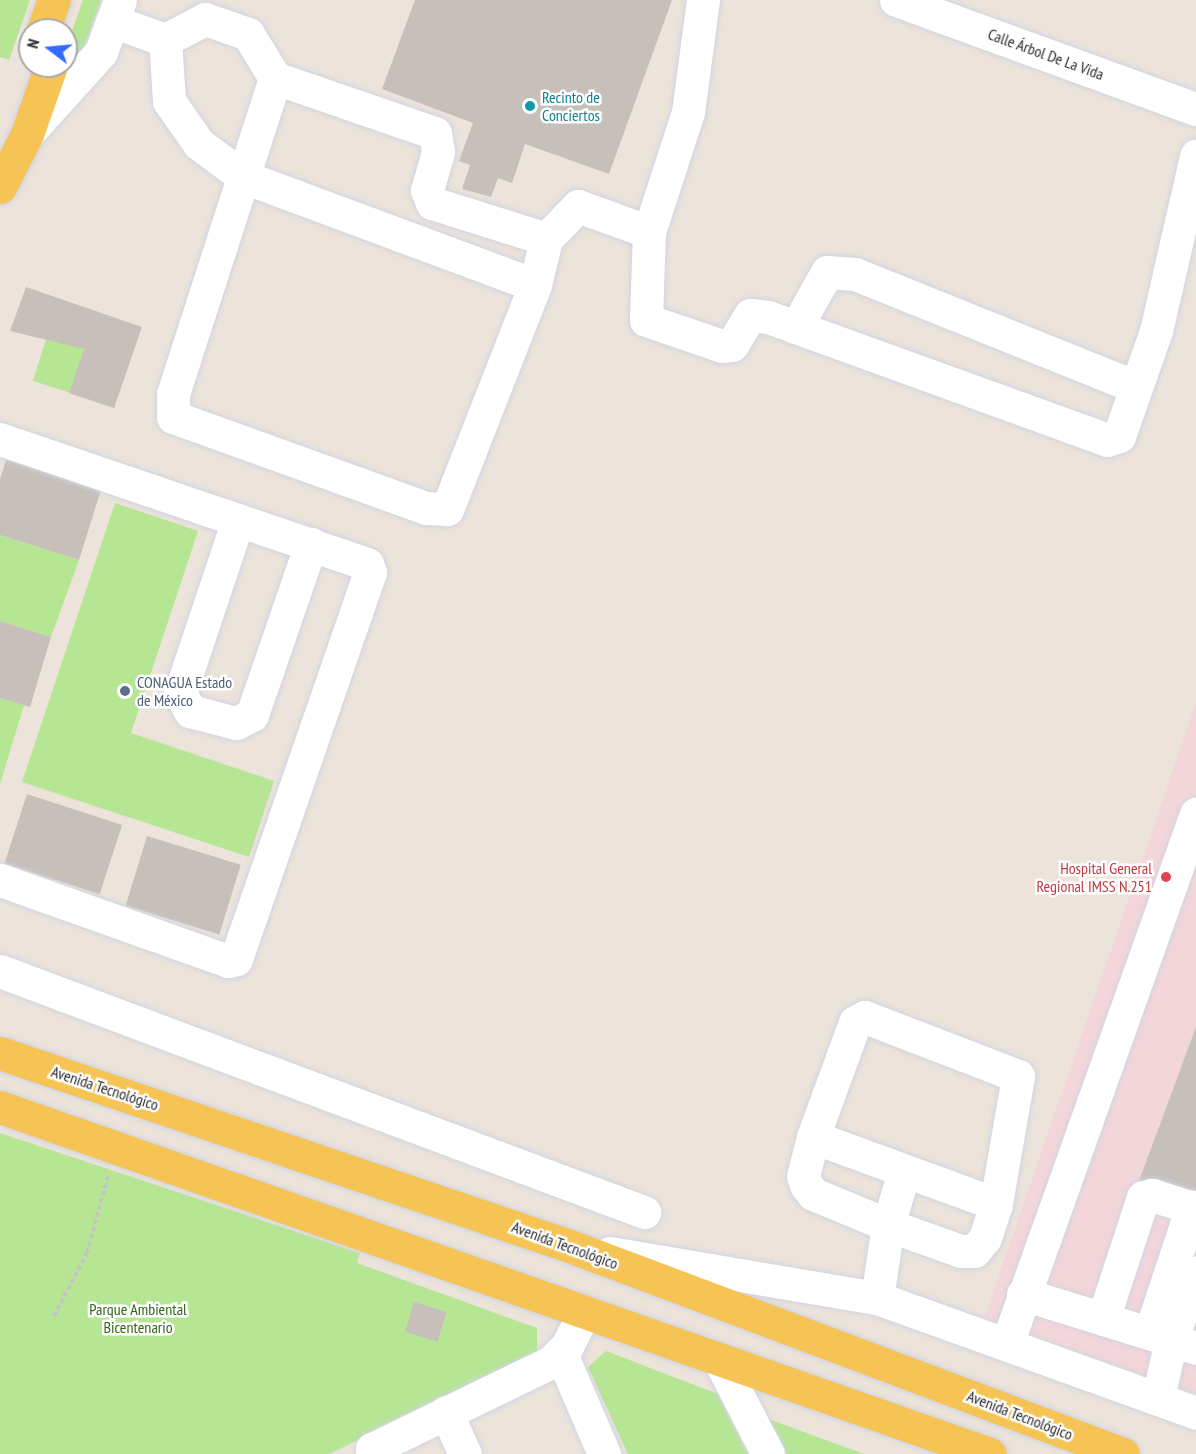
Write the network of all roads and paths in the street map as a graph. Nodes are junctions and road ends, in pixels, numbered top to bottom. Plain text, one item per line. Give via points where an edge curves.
1 (54, 0) edge
2 (74, 0) edge
3 (703, 0) edge
4 (904, 1) edge
5 (116, 10) edge
6 (47, 18) edge
7 (68, 18) edge
8 (165, 40) junction
9 (26, 78) edge
10 (47, 78) edge
11 (275, 78) junction
12 (1196, 109) edge
13 (27, 134) junction
14 (1196, 156) edge
15 (0, 158) edge
16 (244, 177) junction
17 (0, 187) edge
18 (649, 232) junction
19 (546, 239) junction
20 (535, 285) junction
21 (796, 327) junction
22 (1136, 387) junction
23 (0, 439) edge
24 (238, 520) junction
25 (311, 544) junction
26 (1196, 814) edge
27 (0, 880) edge
28 (0, 971) edge
29 (0, 1053) edge
30 (0, 1107) edge
31 (813, 1137) junction
32 (115, 1146) junction
33 (904, 1172) junction
34 (996, 1204) junction
35 (1194, 1208) edge
36 (644, 1212) dead end
37 (888, 1225) junction
38 (567, 1245) junction
39 (1196, 1272) edge
40 (1023, 1294) junction
41 (877, 1298) junction
42 (584, 1313) junction
43 (54, 1316) dead end
44 (1103, 1319) junction
45 (1172, 1340) edge
46 (1008, 1341) junction
47 (561, 1354) junction
48 (721, 1363) junction
49 (1158, 1398) junction
50 (446, 1413) junction
51 (1196, 1413) edge
52 (370, 1452) edge
53 (985, 1453) edge
54 (465, 1454) edge
55 (604, 1454) edge
56 (768, 1454) edge
57 (1123, 1454) edge

1 - 6 main road
2 - 7 main road
3 - 18 street via 688,112
4 - 12 street, Calle Árbol De La Vida
5 - 8 street
5 - 13 street via 101,52
8 - 11 street via 205,19 248,34
8 - 16 street via 170,101 199,144
9 - 15 main road
10 - 13 main road
11 - 16 street
11 - 19 street via 435,133 438,152 427,190 432,203
13 - 17 main road
14 - 22 street via 1156,331
16 - 20 street
16 - 20 street via 170,406 178,423 426,508 447,509
18 - 19 street via 578,206
18 - 21 street via 646,320 722,346 732,345 750,315
19 - 20 street
21 - 22 street via 827,272 855,274
21 - 22 street via 1107,440 1119,436
23 - 24 street
24 - 25 street
24 - 25 street via 180,693 190,711 236,723 252,715
25 - 27 street via 367,564 369,586 236,959 228,961
26 - 40 street
28 - 36 street
29 - 38 main road, Avenida Tecnológico
30 - 32 main road
31 - 33 street
31 - 34 street via 855,1022 865,1017 918,1035 1018,1076
31 - 37 street via 803,1176 813,1194
32 - 42 main road
32 - 43 path via 87,1253
33 - 34 street
33 - 37 street
34 - 37 street via 986,1238 974,1251 961,1251
35 - 44 street via 1152,1195 1143,1197
35 - 45 street
37 - 41 street
38 - 41 street
38 - 57 main road, Avenida Tecnológico
39 - 45 street
40 - 44 street
40 - 46 street
41 - 46 street
42 - 47 street
42 - 48 main road
44 - 45 street
45 - 49 street
46 - 49 street
47 - 50 street
47 - 55 street
48 - 53 main road
48 - 56 street
49 - 51 street
50 - 52 street
50 - 54 street

